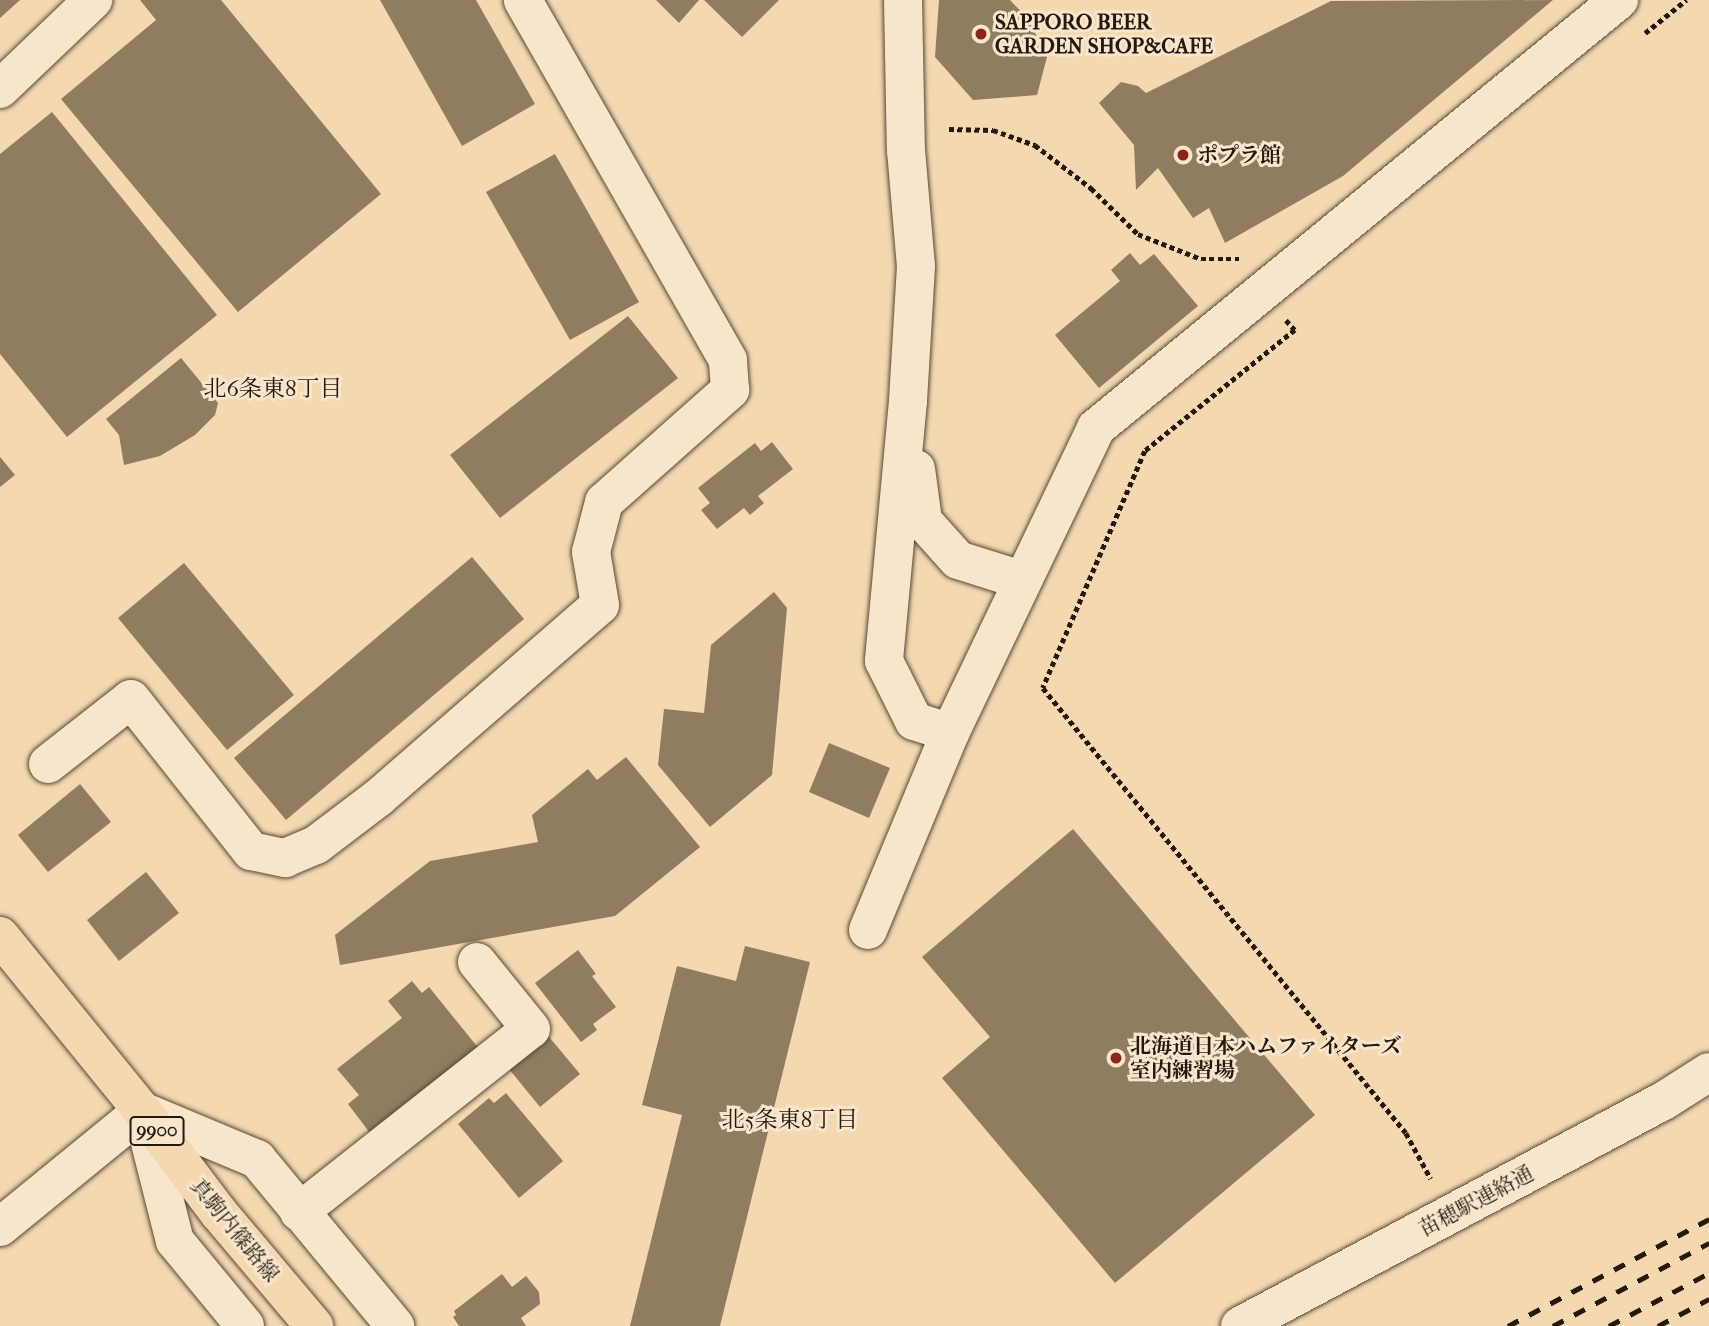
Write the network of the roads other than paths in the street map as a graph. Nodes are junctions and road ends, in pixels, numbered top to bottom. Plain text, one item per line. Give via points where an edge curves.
1 (93, 0) edge
2 (523, 0) edge
3 (902, 0) edge
4 (1619, 0) edge
5 (0, 89) edge
6 (908, 401) junction
7 (1021, 580) junction
8 (950, 733) junction
9 (48, 764) dead end
10 (868, 930) dead end
11 (0, 936) edge
12 (477, 962) dead end
13 (1709, 1072) edge
14 (142, 1111) junction
15 (299, 1212) junction
16 (0, 1227) edge
17 (245, 1326) edge
18 (314, 1326) edge
19 (395, 1326) edge
20 (1240, 1326) edge

1 - 5 street
2 - 9 street via 728,360 730,390 604,502 591,552 600,605 378,798 316,845 285,858 251,850 131,699
3 - 6 street via 906,150 916,266
4 - 7 street via 1096,428
6 - 7 street via 923,522 958,560
6 - 8 street via 884,662 914,721
7 - 8 street
8 - 10 street
11 - 14 main road, 真駒内篠路線 / 9900
12 - 15 street via 531,1029
13 - 20 street, 苗穂駅連絡通 via 1665,1101
14 - 15 street via 257,1160
14 - 16 street
14 - 17 street via 175,1241
14 - 18 main road, 真駒内篠路線 / 9900 via 219,1213
15 - 19 street

